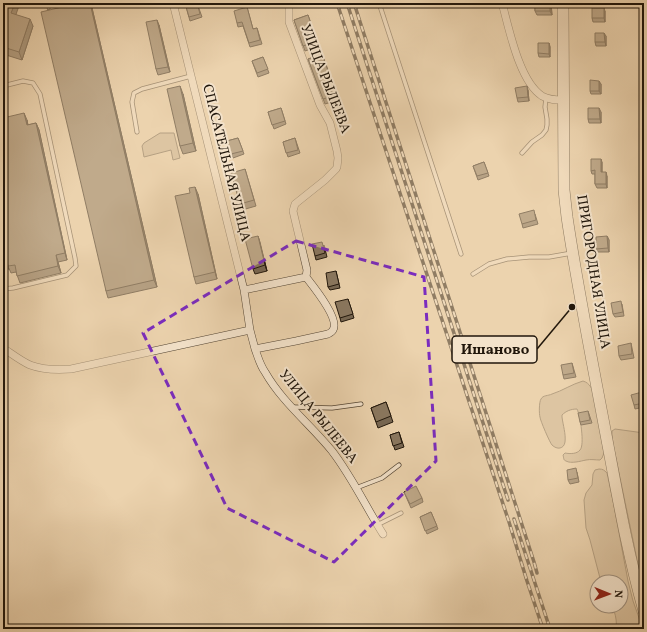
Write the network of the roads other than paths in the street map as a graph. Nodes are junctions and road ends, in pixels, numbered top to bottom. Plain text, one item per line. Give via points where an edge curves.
1 (173, 3) edge
2 (289, 3) edge
3 (379, 3) edge
4 (502, 3) edge
5 (563, 3) edge
6 (192, 76) junction
7 (3, 86) edge
8 (546, 98) junction
9 (563, 100) junction
10 (137, 132) dead end
11 (522, 153) dead end
12 (573, 253) junction
13 (461, 254) dead end
14 (473, 274) dead end
15 (306, 277) junction
16 (3, 289) edge
17 (244, 290) junction
18 (250, 330) junction
19 (3, 348) edge
20 (255, 349) junction
21 (361, 404) dead end
22 (291, 407) junction
23 (399, 465) dead end
24 (356, 488) junction
25 (401, 513) dead end
26 (377, 525) junction
27 (383, 534) dead end
28 (644, 612) edge

1 - 6 street, СПАСАТЕЛЬНАЯ УЛИЦА
2 - 15 street, УЛИЦА РЫЛЕЕВА via 289,22 320,104 330,123 338,158 337,167 332,173 293,208 307,270
3 - 13 lane
4 - 8 street via 524,72 536,90
5 - 9 main road, ПРИГОРОДНАЯ УЛИЦА
6 - 10 lane via 134,92 132,102
6 - 17 street, СПАСАТЕЛЬНАЯ УЛИЦА
7 - 16 lane via 23,81 32,83 40,94 76,266 68,275
8 - 9 street
8 - 11 lane via 546,130
9 - 12 main road, ПРИГОРОДНАЯ УЛИЦА via 565,200
12 - 14 lane via 507,259 489,264
12 - 28 main road, ПРИГОРОДНАЯ УЛИЦА via 628,551
15 - 17 street
15 - 20 street via 328,308 334,330 328,334
17 - 18 street, СПАСАТЕЛЬНАЯ УЛИЦА
18 - 19 street via 58,370 38,368
18 - 20 street, УЛИЦА РЫЛЕЕВА
20 - 22 street, УЛИЦА РЫЛЕЕВА via 264,371
21 - 22 lane via 332,408
22 - 24 street, УЛИЦА РЫЛЕЕВА via 332,452
23 - 24 lane via 382,478
24 - 26 street, УЛИЦА РЫЛЕЕВА
25 - 26 lane
26 - 27 street, УЛИЦА РЫЛЕЕВА

